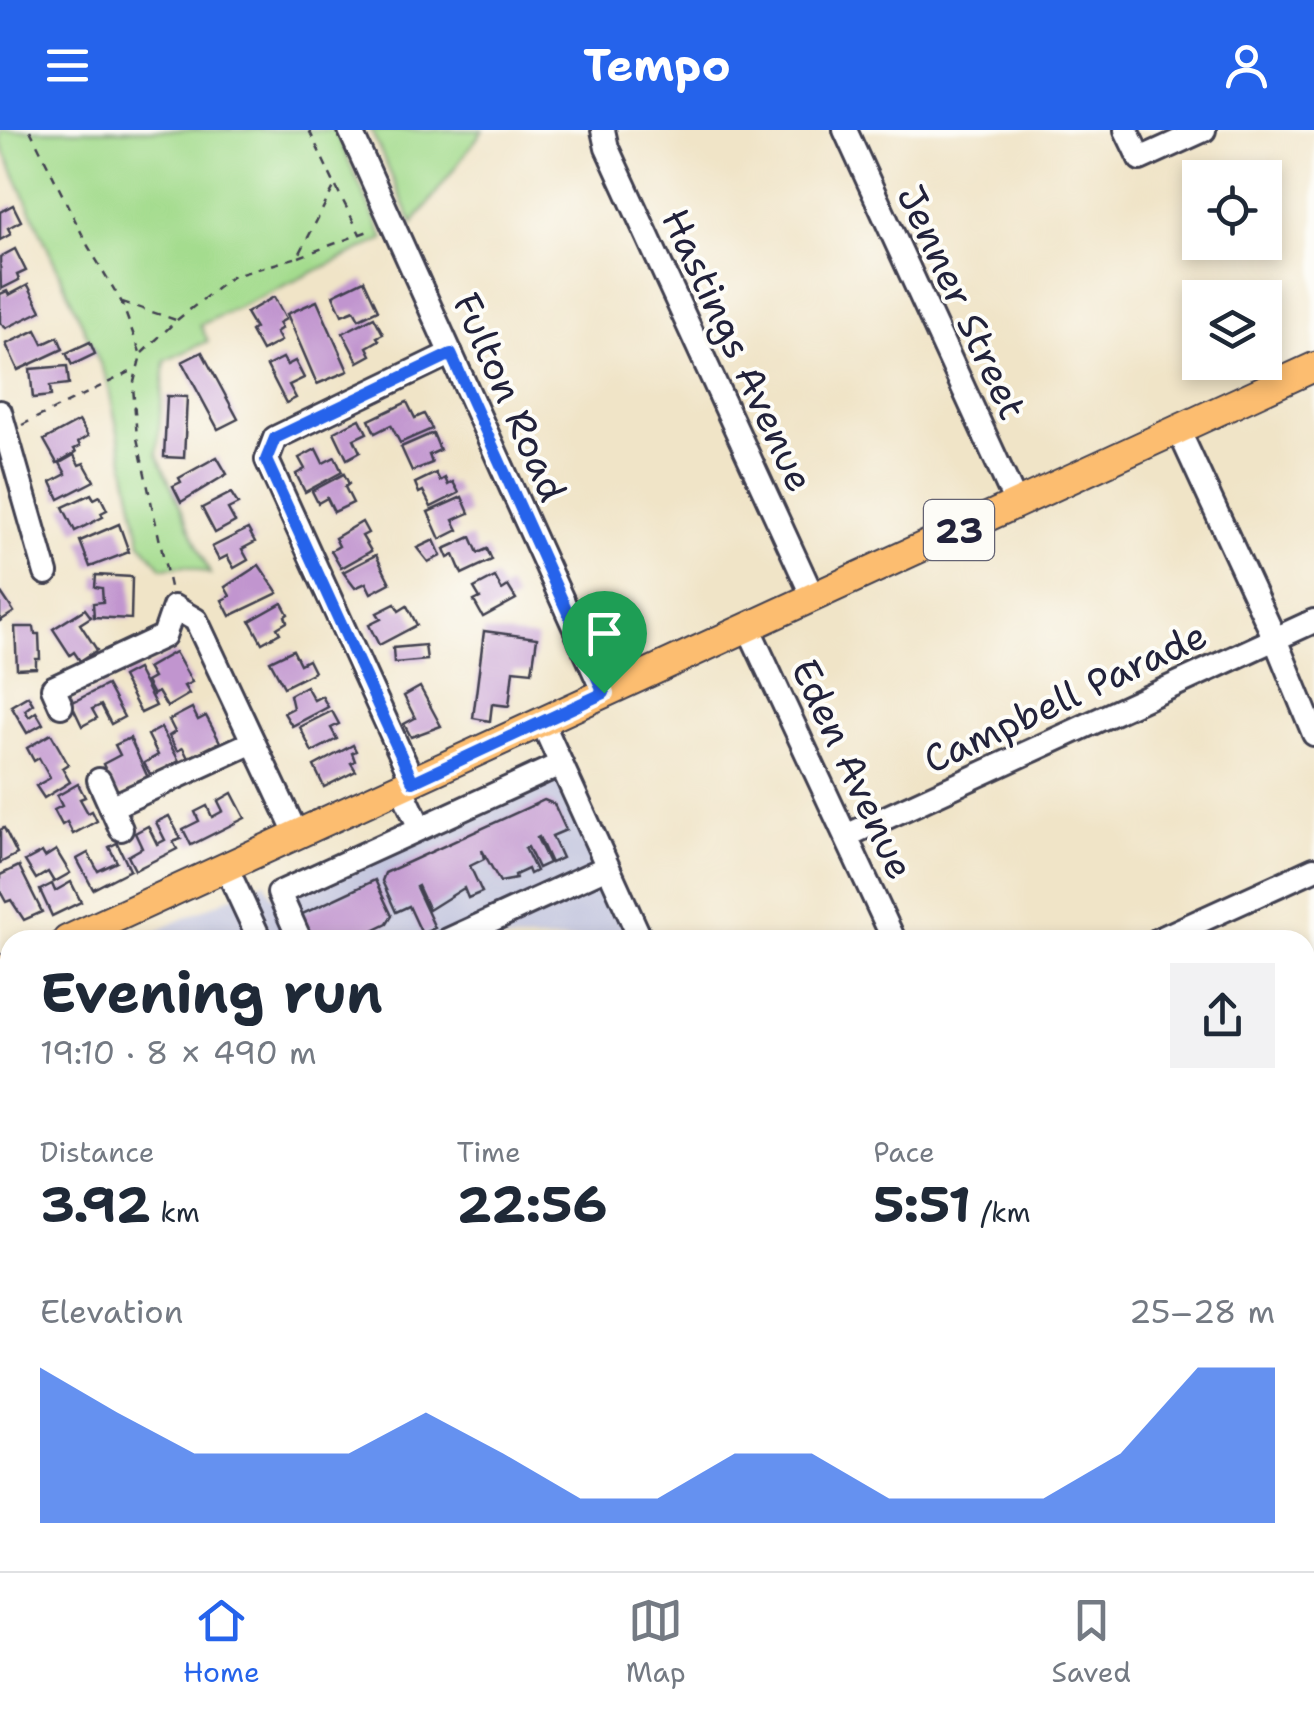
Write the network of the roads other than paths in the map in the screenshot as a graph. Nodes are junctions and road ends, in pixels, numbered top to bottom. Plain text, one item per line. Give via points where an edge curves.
1 (350, 130) edge
2 (603, 130) edge
3 (845, 130) edge
4 (1126, 130) edge
5 (1204, 130) edge
6 (451, 354) junction
7 (1314, 366) edge
8 (3, 421) edge
9 (1178, 429) junction
10 (1016, 503) junction
11 (46, 573) dead end
12 (813, 597) junction
13 (1314, 621) edge
14 (748, 627) junction
15 (1275, 639) junction
16 (604, 693) junction
17 (61, 706) dead end
18 (542, 722) junction
19 (1314, 734) edge
20 (253, 742) junction
21 (560, 764) junction
22 (98, 780) dead end
23 (407, 784) junction
24 (111, 807) junction
25 (420, 828) junction
26 (121, 829) dead end
27 (298, 835) junction
28 (846, 836) junction
29 (607, 867) junction
30 (226, 868) junction
31 (1314, 869) edge
32 (111, 930) edge
33 (255, 930) edge
34 (296, 930) edge
35 (470, 930) edge
36 (636, 930) edge
37 (889, 930) edge
38 (1180, 930) edge

1 - 6 street, Fulton Road
2 - 12 street, Hastings Avenue
3 - 10 street, Jenner Street
4 - 5 street via 1140,159
6 - 16 street, Fulton Road
6 - 23 street via 275,438 266,460
7 - 9 main road, 23
8 - 11 street
9 - 10 main road, 23
9 - 15 street
10 - 12 main road, 23
12 - 14 main road, 23
13 - 15 street, Campbell Parade
14 - 16 main road, 23
14 - 28 street, Eden Avenue
15 - 19 street
15 - 28 street, Campbell Parade
16 - 18 main road, 23
17 - 20 street via 53,688 164,636 174,607 196,620
18 - 21 street
18 - 23 main road, 23
20 - 24 street
20 - 27 street
21 - 25 street
21 - 29 street
22 - 24 street
23 - 25 street
23 - 27 main road, 23
24 - 26 street
25 - 34 street via 279,893
27 - 30 main road, 23
28 - 37 street, Eden Avenue
29 - 35 street
29 - 36 street
30 - 32 main road, 23
30 - 33 street
31 - 38 street

